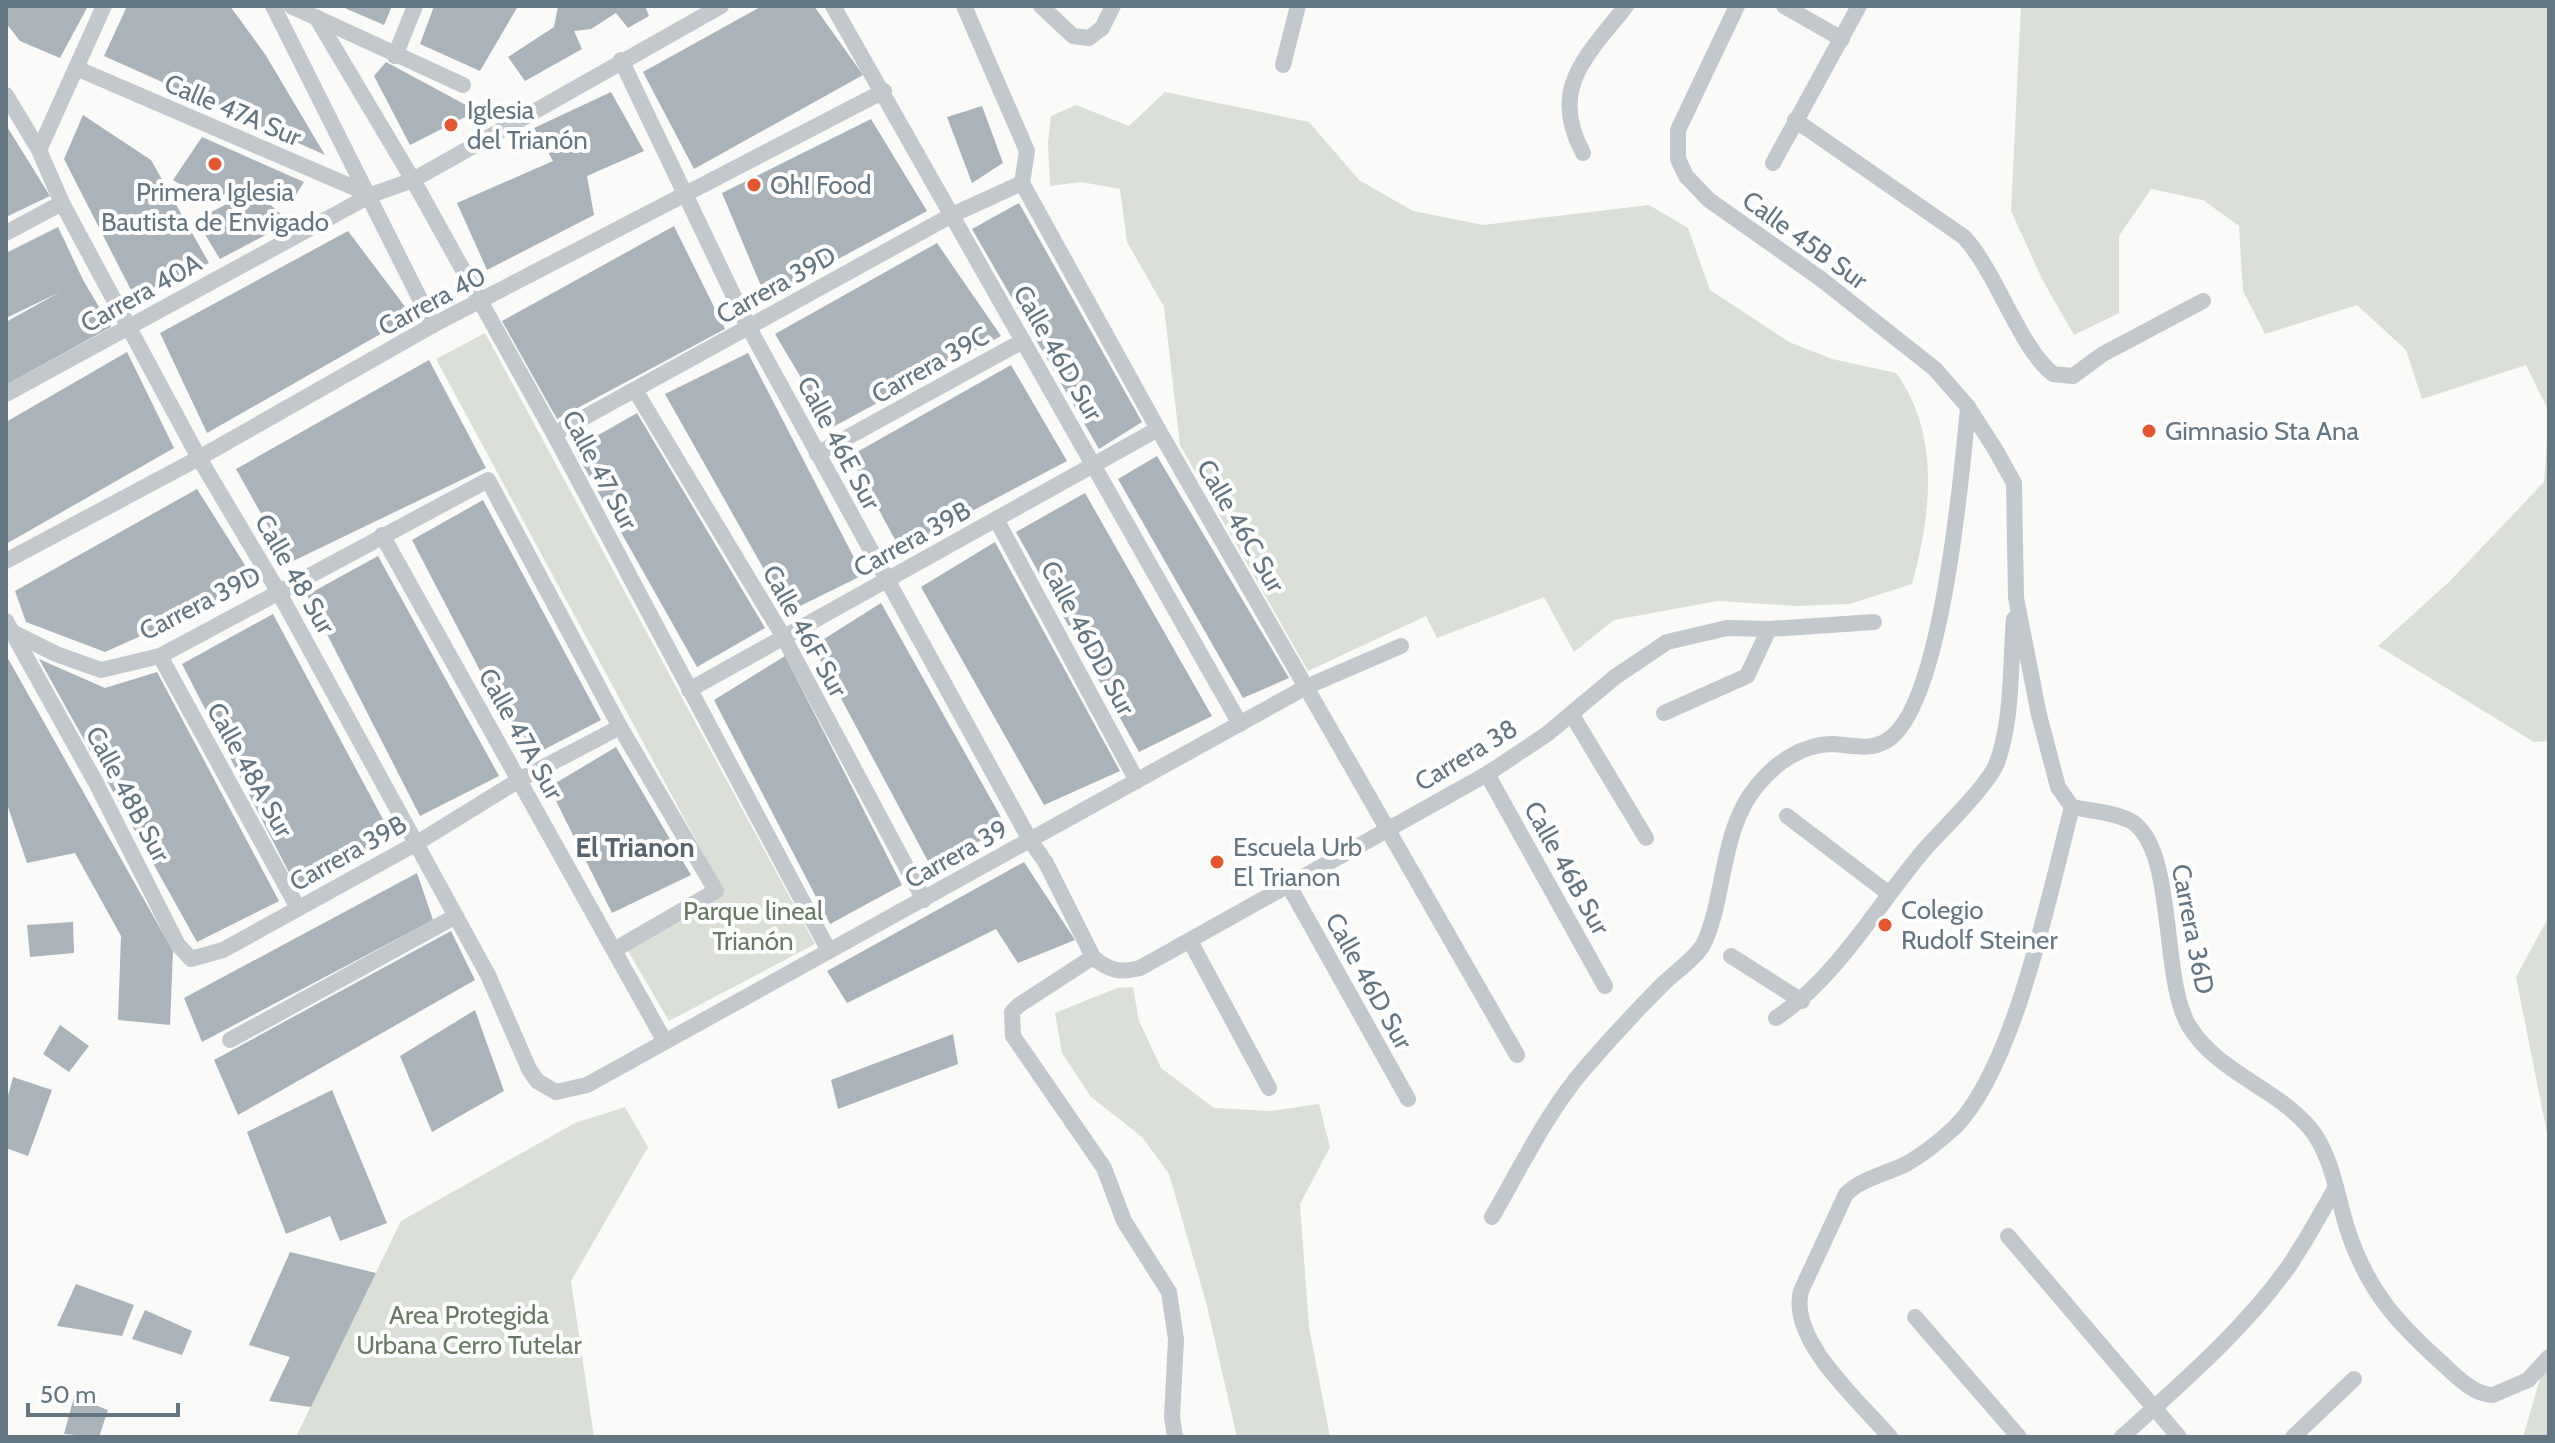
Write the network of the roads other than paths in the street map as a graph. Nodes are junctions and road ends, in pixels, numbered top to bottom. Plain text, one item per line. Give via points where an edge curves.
1 (104, 6) edge
2 (273, 6) edge
3 (291, 6) edge
4 (415, 6) edge
5 (721, 6) edge
6 (833, 6) edge
7 (964, 6) edge
8 (1041, 6) edge
9 (1113, 6) edge
10 (1298, 6) edge
11 (1626, 6) edge
12 (1737, 6) edge
13 (1784, 6) edge
14 (1859, 6) edge
15 (316, 17) junction
16 (1842, 39) junction
17 (395, 56) junction
18 (621, 60) junction
19 (1283, 65) dead end
20 (76, 68) junction
21 (463, 85) dead end
22 (884, 91) junction
23 (6, 95) edge
24 (1795, 120) junction
25 (39, 150) junction
26 (1583, 153) dead end
27 (1773, 163) dead end
28 (413, 180) junction
29 (1022, 183) junction
30 (685, 194) junction
31 (371, 195) junction
32 (62, 203) junction
33 (952, 215) junction
34 (6, 233) edge
35 (2203, 301) dead end
36 (480, 302) junction
37 (433, 325) junction
38 (131, 327) junction
39 (749, 328) junction
40 (1023, 341) junction
41 (635, 390) junction
42 (6, 394) edge
43 (1968, 407) junction
44 (1158, 429) junction
45 (554, 434) junction
46 (817, 454) junction
47 (199, 458) junction
48 (1094, 465) junction
49 (996, 519) junction
50 (382, 535) junction
51 (6, 561) edge
52 (887, 582) junction
53 (278, 591) junction
54 (2016, 598) junction
55 (1874, 622) dead end
56 (9, 627) edge
57 (1769, 629) junction
58 (783, 636) junction
59 (1401, 646) dead end
60 (160, 656) junction
61 (1306, 687) junction
62 (689, 690) junction
63 (1664, 713) dead end
64 (1572, 715) junction
65 (1240, 724) junction
66 (620, 727) junction
67 (1487, 774) junction
68 (519, 780) junction
69 (1137, 781) junction
70 (2072, 807) junction
71 (1787, 816) dead end
72 (1388, 830) junction
73 (1646, 838) dead end
74 (1030, 840) junction
75 (417, 843) junction
76 (1289, 886) junction
77 (1888, 893) junction
78 (924, 900) junction
79 (298, 908) junction
80 (456, 916) junction
81 (1190, 941) junction
82 (223, 950) joint
83 (614, 950) junction
84 (829, 951) junction
85 (1731, 956) dead end
86 (1093, 957) junction
87 (1605, 986) dead end
88 (1802, 1001) junction
89 (1776, 1018) dead end
90 (230, 1040) dead end
91 (664, 1040) junction
92 (1517, 1055) dead end
93 (537, 1081) joint
94 (1269, 1088) dead end
95 (1408, 1099) dead end
96 (2336, 1187) junction
97 (1492, 1217) dead end
98 (2008, 1236) dead end
99 (1915, 1317) dead end
100 (2549, 1357) edge
101 (2354, 1379) dead end
102 (2153, 1409) junction
103 (1175, 1437) edge
104 (1890, 1437) edge
105 (2019, 1437) edge
106 (2122, 1437) edge
107 (2179, 1437) edge
108 (2293, 1437) edge

1 - 20 street
2 - 31 street
3 - 15 street
4 - 17 street
5 - 18 street, Carrera 40A
6 - 22 street, Calle 46D Sur
7 - 29 street via 1027,151
8 - 9 street via 1073,36 1089,38 1102,28
10 - 19 street
11 - 26 street via 1581,65 1567,103 1569,128
12 - 43 street, Calle 45B Sur via 1678,130 1678,159 1686,176 1709,200 1935,369
13 - 16 street
14 - 16 street
15 - 17 street
15 - 28 street, Calle 47 Sur
16 - 24 street
17 - 21 street
18 - 28 street, Carrera 40A
18 - 30 street, Calle 46E Sur
20 - 25 street
20 - 31 street, Calle 47A Sur
22 - 30 street, Carrera 40
22 - 33 street, Calle 46D Sur
23 - 25 street, Calle 48 Sur
24 - 27 street
24 - 35 street via 1964,237 2053,374 2073,376 2103,354
25 - 32 street, Calle 48 Sur
28 - 31 street, Carrera 40A
28 - 36 street, Calle 47 Sur
29 - 33 street, Carrera 39D
29 - 44 street, Calle 46C Sur
30 - 36 street, Carrera 40
30 - 39 street, Calle 46E Sur
31 - 37 street
31 - 38 street, Carrera 40A
32 - 34 street
32 - 38 street, Calle 48 Sur
33 - 39 street, Carrera 39D
33 - 40 street, Calle 46D Sur
36 - 37 street, Carrera 40
36 - 45 street, Calle 47 Sur
37 - 47 street, Carrera 40
38 - 42 street, Carrera 40A
38 - 47 street, Calle 48 Sur
39 - 41 street, Carrera 39D
39 - 46 street, Calle 46E Sur
40 - 46 street, Carrera 39C
40 - 48 street, Calle 46D Sur
41 - 45 street, Carrera 39D
41 - 58 street, Calle 46F Sur
43 - 54 street, Calle 45B Sur via 2014,483
43 - 97 street via 1959,501 1938,620 1926,677 1909,720 1879,745 1817,745 1795,753 1754,789 1740,815 1705,943 1582,1070
44 - 48 street, Carrera 39B
44 - 61 street, Calle 46C Sur
45 - 62 street, Calle 47 Sur
46 - 52 street, Calle 46E Sur
47 - 51 street, Carrera 40
47 - 53 street, Calle 48 Sur
48 - 49 street, Carrera 39B
48 - 65 street, Calle 46D Sur
49 - 52 street, Carrera 39B
49 - 69 street, Calle 46DD Sur
50 - 53 street, Carrera 39D
50 - 66 street, Carrera 39D via 488,480
50 - 68 street, Calle 47A Sur
52 - 58 street, Carrera 39B
52 - 74 street, Calle 46E Sur
53 - 60 street, Carrera 39D
53 - 75 street, Calle 48 Sur
54 - 70 street via 2058,787
54 - 77 street via 2006,713 1994,769
55 - 57 street, Carrera 38
56 - 60 street, Carrera 39D via 56,654 101,670
56 - 82 street, Calle 48B Sur via 183,953 191,959
57 - 63 street via 1747,676
57 - 64 street, Carrera 38 via 1727,628 1667,642
58 - 62 street, Carrera 39B
58 - 78 street, Calle 46F Sur
59 - 61 street, Carrera 39
60 - 79 street, Calle 48A Sur
61 - 65 street, Carrera 39
61 - 72 street, Calle 46C Sur
62 - 84 street, Calle 47 Sur
64 - 67 street, Carrera 38
64 - 73 street
65 - 69 street, Carrera 39
66 - 68 street, Carrera 39B
66 - 83 street via 716,891
67 - 72 street, Carrera 38
67 - 87 street, Calle 46B Sur
68 - 75 street, Carrera 39B
68 - 83 street, Calle 47A Sur
69 - 74 street, Carrera 39
70 - 96 street, Carrera 36D via 2119,816 2147,836 2158,866 2170,955 2188,1024 2205,1047 2310,1127
70 - 104 street via 2019,1001 1978,1098 1923,1154 1846,1194 1801,1291 1797,1306 1808,1338
71 - 77 street
72 - 76 street, Carrera 38
72 - 92 street, Calle 46C Sur
74 - 78 street, Carrera 39
74 - 86 street
75 - 79 street, Carrera 39B
75 - 80 street, Calle 48 Sur
76 - 81 street, Carrera 38
76 - 95 street, Calle 46D Sur
77 - 88 street
78 - 84 street, Carrera 39
79 - 82 street, Carrera 39B
80 - 90 street
80 - 93 street, Calle 48 Sur
81 - 86 street, Carrera 38 via 1129,971 1116,971
81 - 94 street
83 - 91 street, Calle 47A Sur
84 - 91 street, Carrera 39
85 - 88 street
86 - 103 street via 1045,985 1010,1019 1016,1044 1104,1168 1124,1221 1169,1292 1176,1339
88 - 89 street
91 - 93 street, Carrera 39 via 574,1090 556,1092
96 - 100 street, Carrera 36D via 2362,1266 2382,1303 2451,1372 2473,1389 2493,1395 2528,1380
96 - 102 street via 2263,1299
98 - 102 street
99 - 105 street
101 - 108 street
102 - 106 street
102 - 107 street

